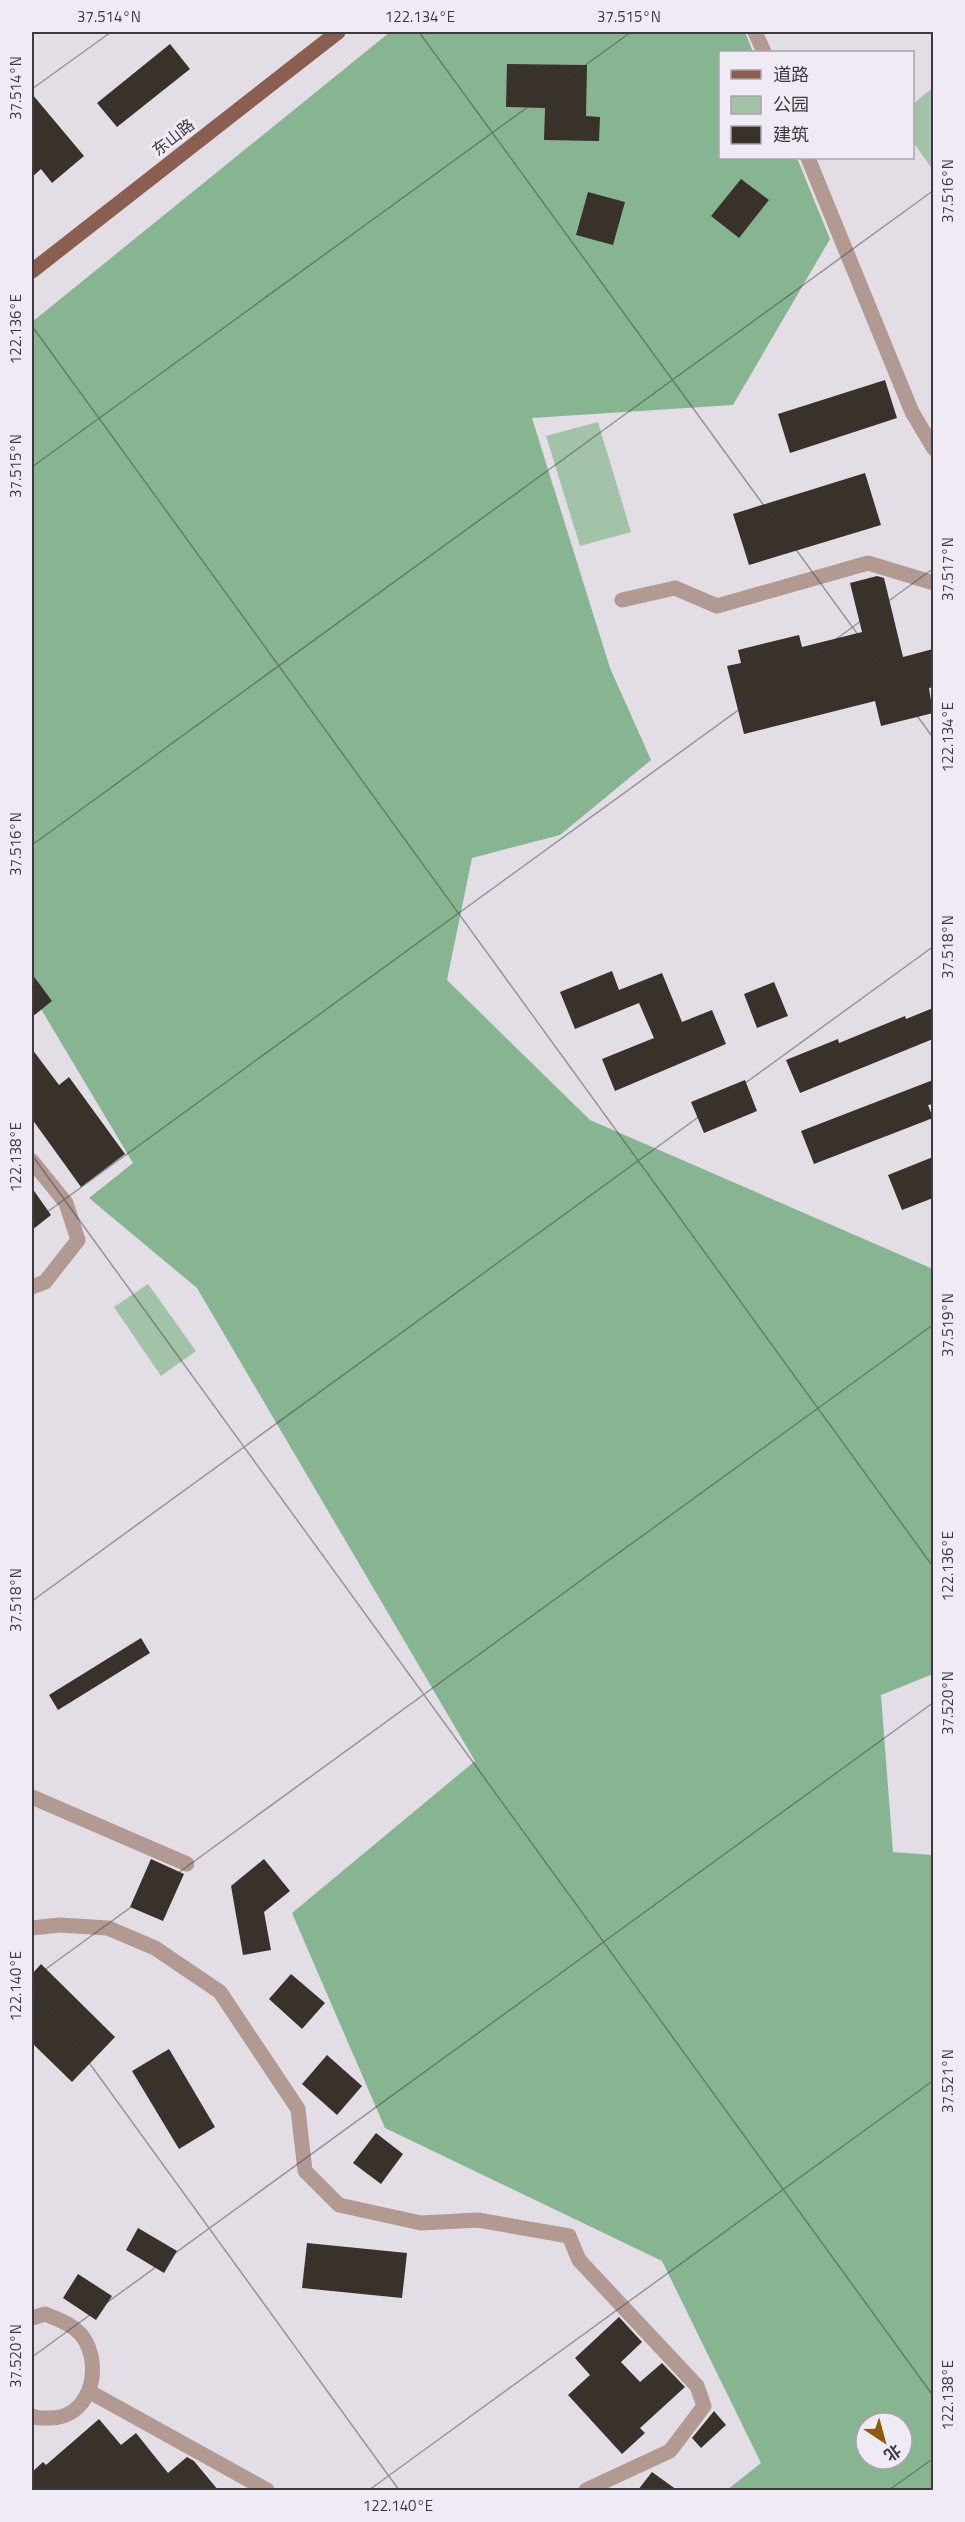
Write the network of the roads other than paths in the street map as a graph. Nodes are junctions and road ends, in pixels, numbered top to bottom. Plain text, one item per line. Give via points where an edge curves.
1 (338, 32) edge
2 (755, 32) edge
3 (764, 51) edge
4 (808, 159) edge
5 (32, 271) edge
6 (933, 449) edge
7 (933, 583) edge
8 (622, 600) dead end
9 (32, 1161) edge
10 (32, 1287) edge
11 (32, 1797) edge
12 (187, 1864) dead end
13 (32, 1928) edge
14 (32, 2318) edge
15 (90, 2392) junction
16 (32, 2416) edge
17 (267, 2490) edge
18 (586, 2490) edge

1 - 5 main road, 东山路
2 - 3 street
4 - 6 street via 912,412
7 - 8 street via 868,563 717,606 675,588
9 - 10 street via 66,1203 78,1240 45,1282
11 - 12 street
13 - 18 street via 59,1925 108,1929 155,1948 220,1992 298,2109 305,2171 339,2205 421,2223 478,2220 568,2236 579,2260 697,2386 704,2406 670,2451
14 - 15 street via 45,2314 61,2320 86,2340 93,2362
15 - 16 street via 79,2409 59,2418
15 - 17 street

